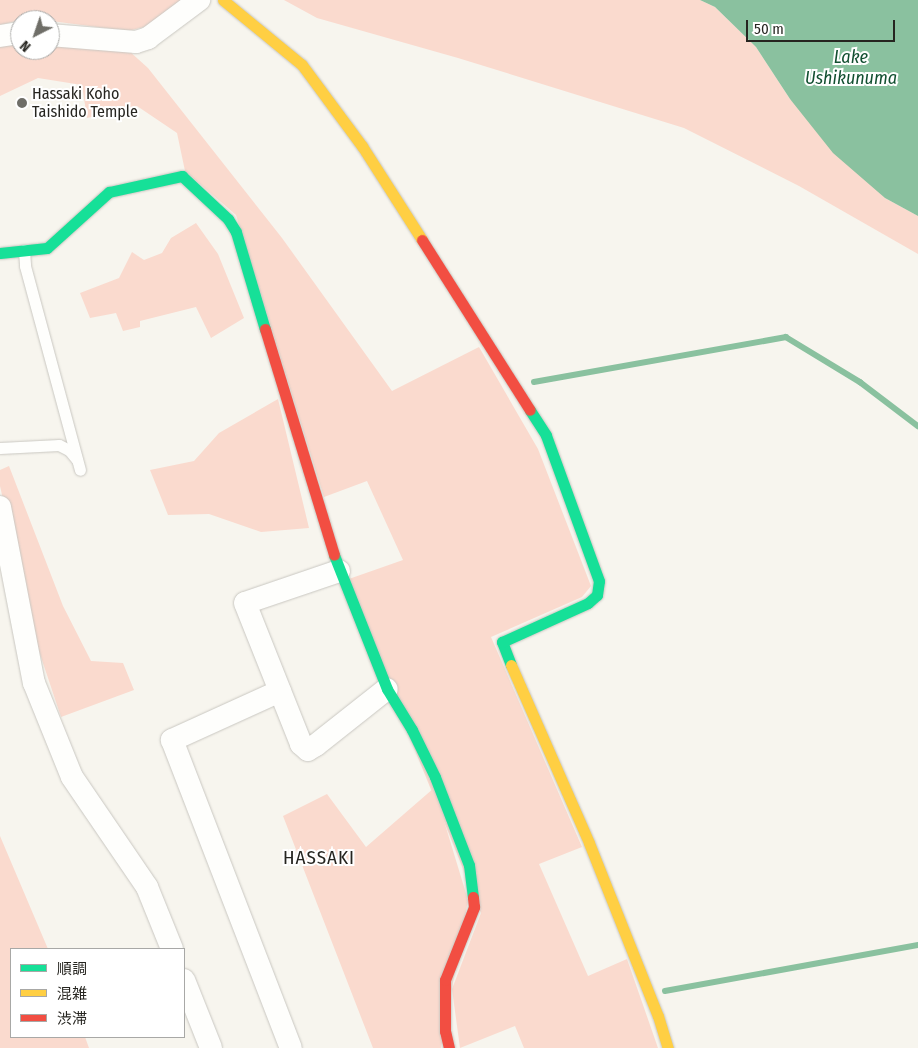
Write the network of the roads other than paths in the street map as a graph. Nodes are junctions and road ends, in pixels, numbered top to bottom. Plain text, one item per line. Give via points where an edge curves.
1 (199, 0) edge
2 (223, 0) edge
3 (60, 36) edge
4 (24, 250) junction
5 (0, 253) edge
6 (0, 448) edge
7 (0, 507) edge
8 (339, 571) junction
9 (387, 689) junction
10 (280, 691) junction
11 (172, 948) edge
12 (185, 983) edge
13 (211, 1048) edge
14 (291, 1048) edge
15 (449, 1048) edge
16 (668, 1048) edge

1 - 3 street via 148,38 136,42
2 - 16 street via 302,65 319,87 362,146 546,435 599,581 597,595 588,604 502,642 589,843
4 - 5 street
4 - 6 lane via 25,266 79,465 69,450 59,445
4 - 8 street via 47,248 109,192 182,176 228,219 236,232
7 - 11 street via 34,683 72,777 147,887
8 - 9 street
8 - 10 street via 245,602
9 - 10 street via 308,750 301,744
9 - 15 street via 435,777 469,865 474,907 445,980 445,1031
10 - 14 street via 172,740
12 - 13 street

